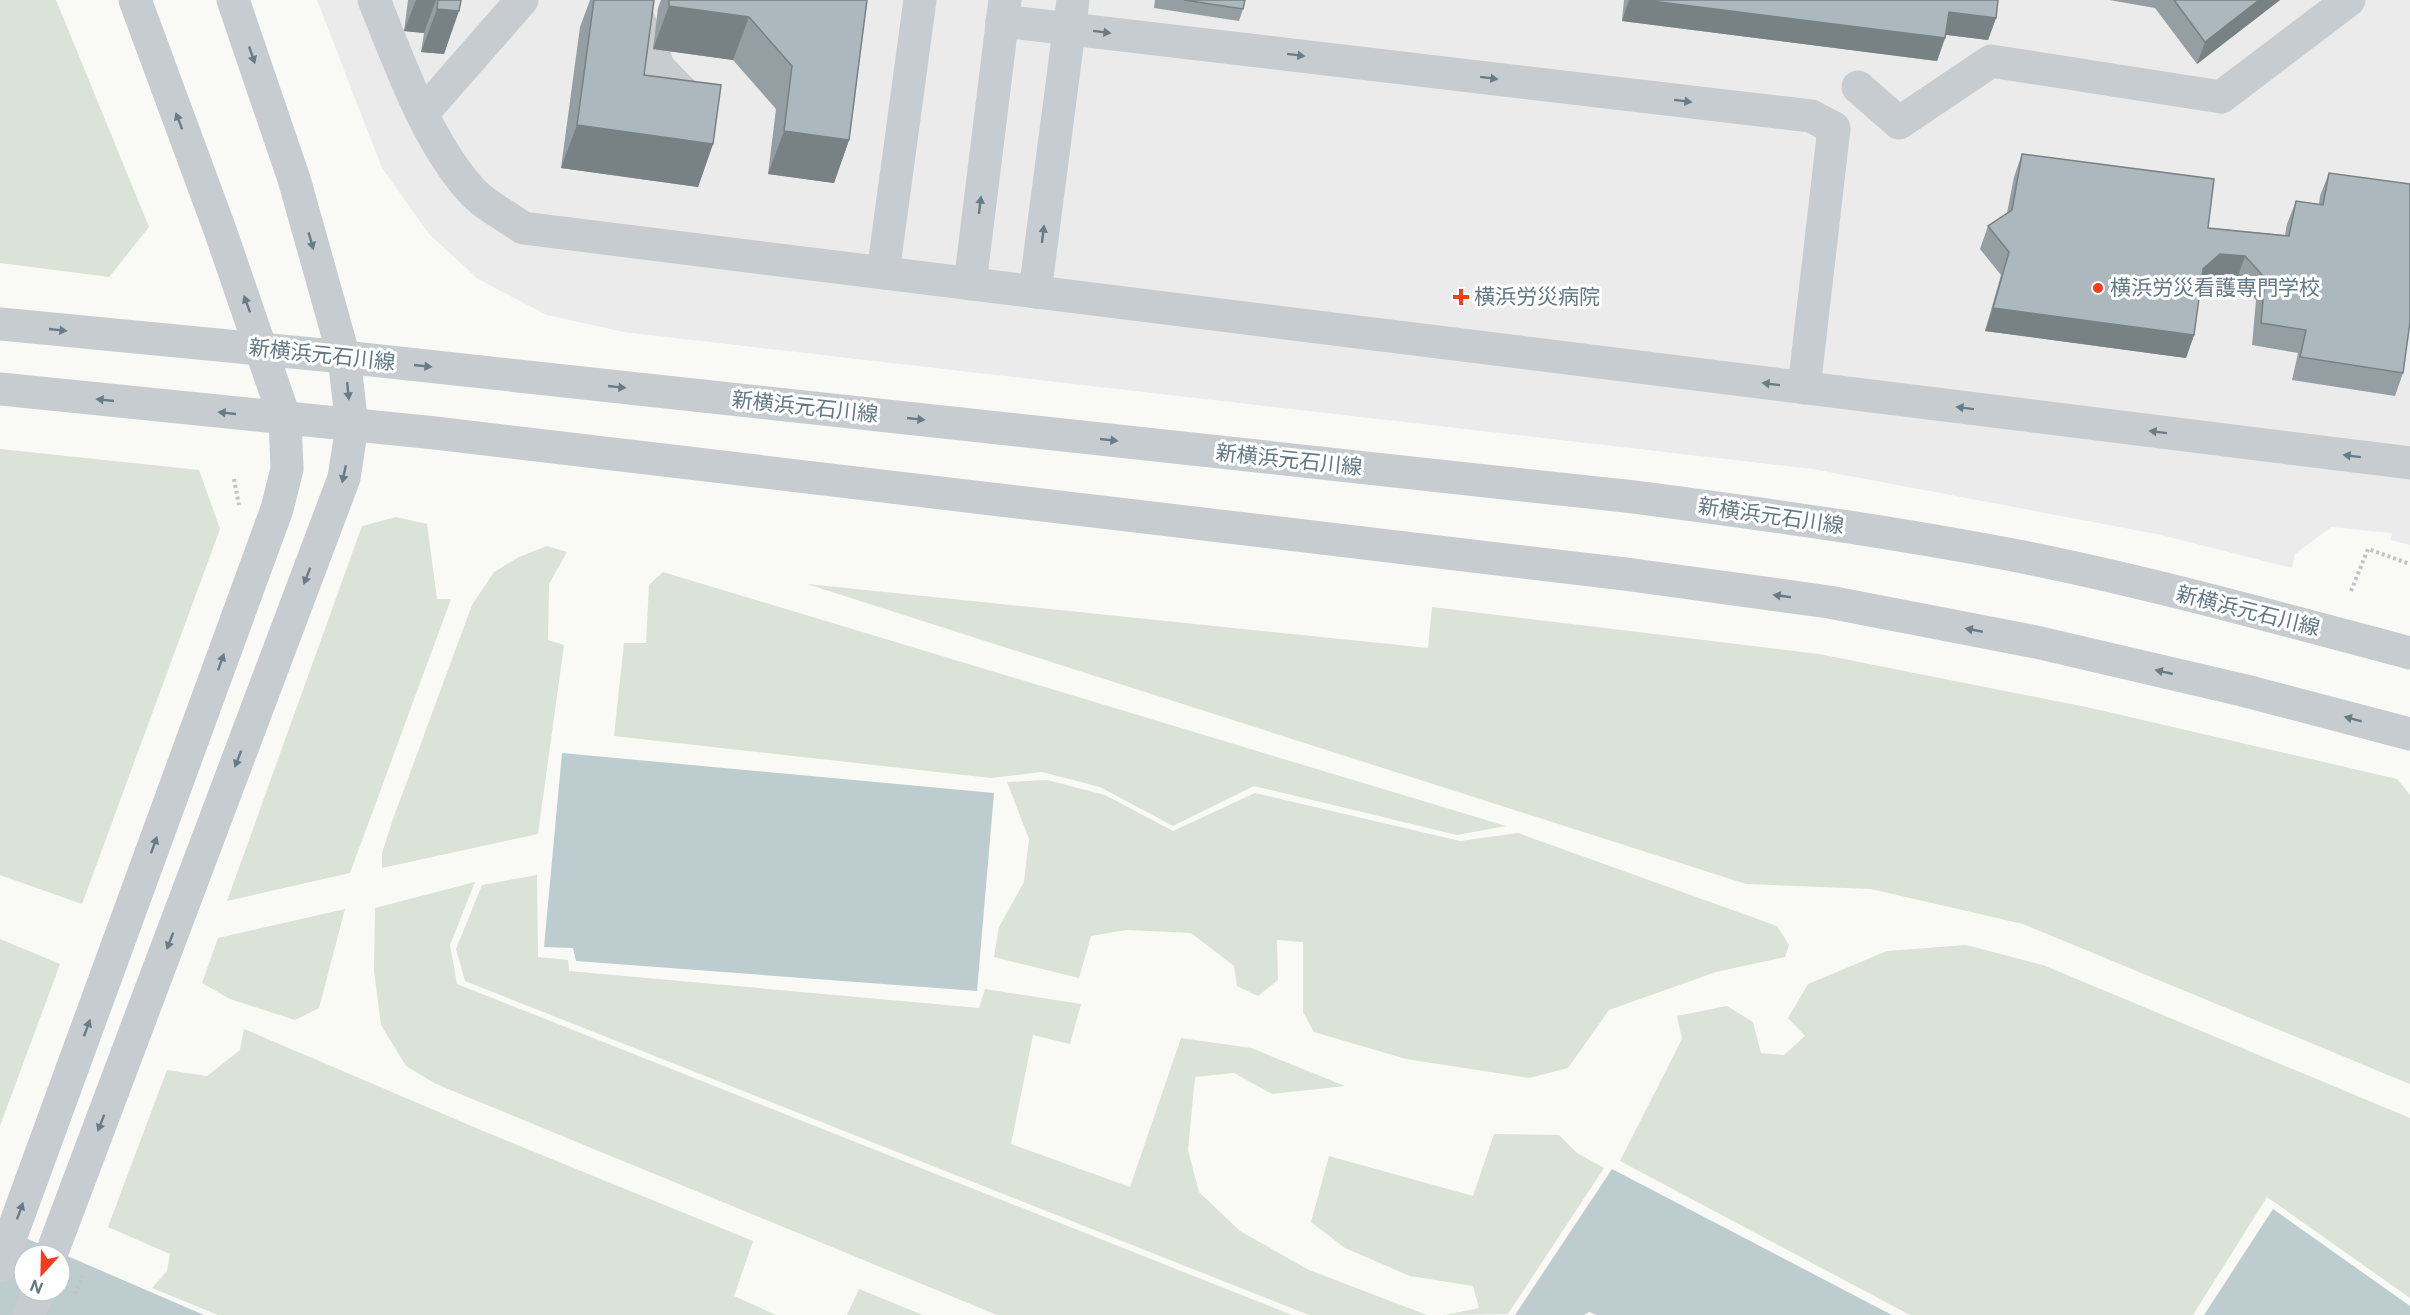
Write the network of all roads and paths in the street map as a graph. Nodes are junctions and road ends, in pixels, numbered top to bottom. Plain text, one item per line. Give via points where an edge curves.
1 (135, 0) edge
2 (233, 0) edge
3 (374, 0) edge
4 (522, 0) edge
5 (634, 0) edge
6 (920, 0) edge
7 (2349, 0) edge
8 (1003, 10) edge
9 (1071, 14) edge
10 (1857, 87) dead end
11 (699, 109) edge
12 (423, 113) junction
13 (883, 273) junction
14 (970, 284) junction
15 (1035, 292) junction
16 (0, 324) edge
17 (263, 349) junction
18 (344, 357) junction
19 (1804, 388) junction
20 (0, 389) edge
21 (285, 419) junction
22 (352, 426) junction
23 (2410, 463) edge
24 (2410, 564) edge
25 (2351, 591) dead end
26 (2410, 653) edge
27 (2410, 734) edge
28 (56, 1243) edge
29 (0, 1266) edge

17 -> 1 street
2 -> 18 street via 294,179
3 - 12 street
4 - 12 street
5 - 11 street via 633,6 659,68
6 - 13 street
7 - 10 street via 2220,97 1990,61 1899,123
8 - 9 street
14 -> 8 street
15 -> 9 street
9 -> 19 street via 1811,116 1834,128
12 - 13 street via 471,190 523,228
13 - 14 street
14 - 15 street
19 -> 15 street
16 -> 17 street, 新横浜元石川線
17 - 18 street, 新横浜元石川線
17 - 21 street
18 -> 22 street
18 -> 26 street, 新横浜元石川線 via 1799,518 2024,558
23 -> 19 street
21 -> 20 street
21 - 22 street
29 -> 21 street via 277,509 287,469
27 -> 22 street via 2048,645 1829,602 1601,571
22 -> 28 street via 344,478
24 - 25 path via 2368,549

